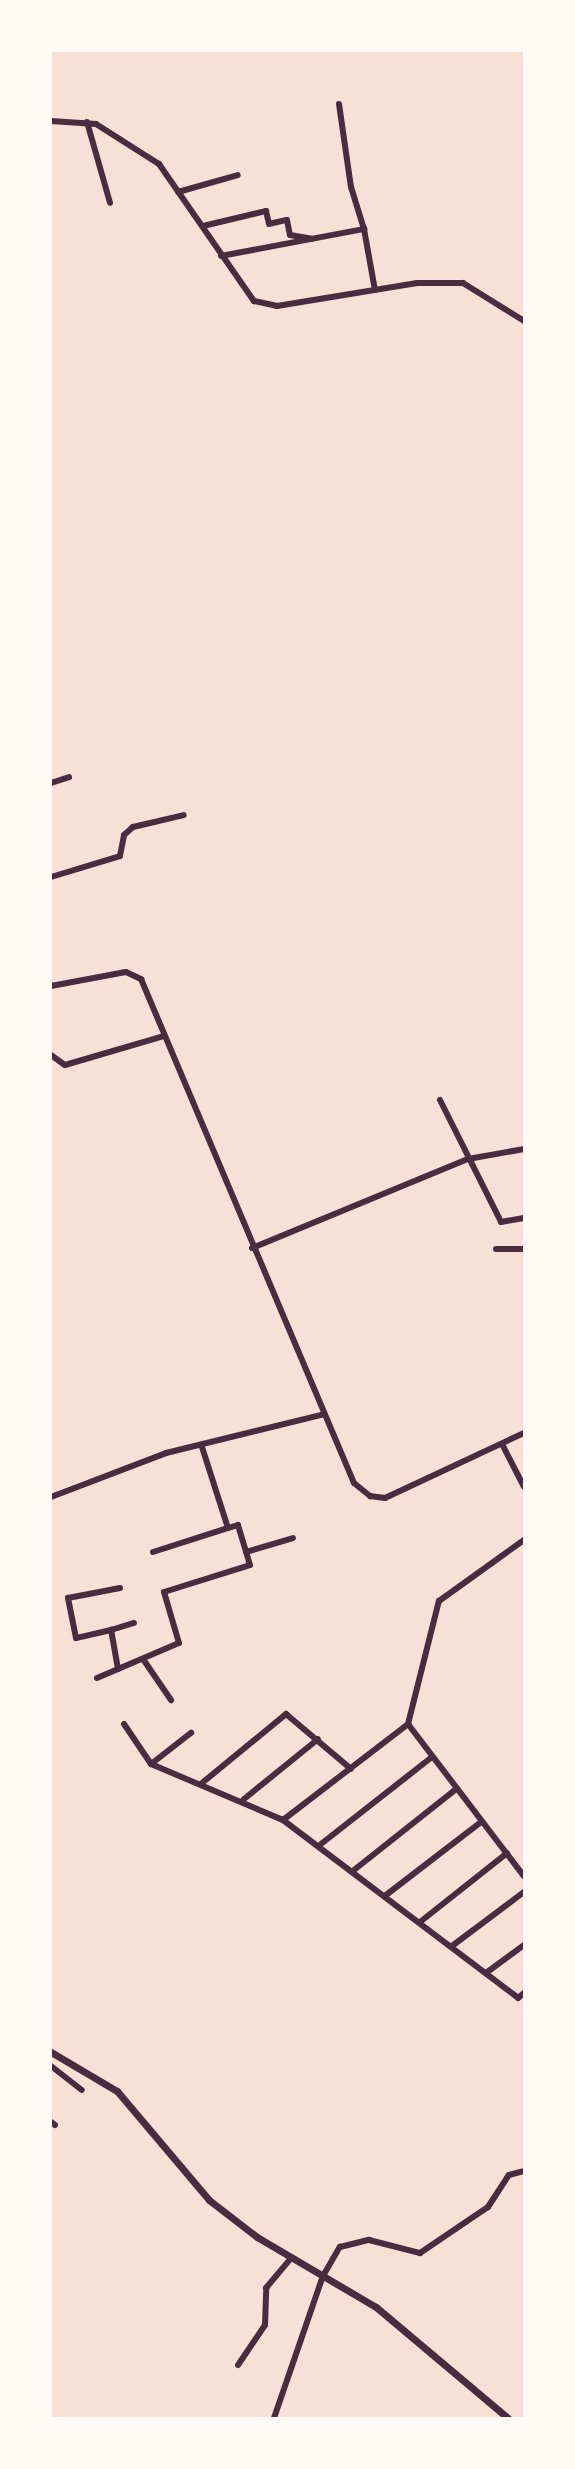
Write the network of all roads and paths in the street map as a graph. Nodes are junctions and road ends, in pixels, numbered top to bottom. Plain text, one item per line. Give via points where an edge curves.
1 (339, 104) dead end
2 (51, 121) edge
3 (86, 122) junction
4 (238, 175) dead end
5 (178, 191) junction
6 (110, 203) dead end
7 (203, 226) junction
8 (364, 229) junction
9 (312, 239) junction
10 (221, 256) junction
11 (375, 290) junction
12 (524, 321) edge
13 (69, 777) dead end
14 (51, 783) edge
15 (184, 815) dead end
16 (51, 877) edge
17 (51, 986) edge
18 (161, 1037) junction
19 (51, 1055) edge
20 (440, 1100) dead end
21 (524, 1149) edge
22 (468, 1159) junction
23 (524, 1218) edge
24 (252, 1248) junction
25 (496, 1249) dead end
26 (524, 1249) edge
27 (321, 1415) junction
28 (524, 1433) edge
29 (502, 1444) junction
30 (202, 1447) junction
31 (524, 1487) edge
32 (51, 1497) edge
33 (228, 1528) junction
34 (293, 1538) dead end
35 (524, 1541) edge
36 (153, 1552) dead end
37 (246, 1552) junction
38 (120, 1588) dead end
39 (134, 1623) dead end
40 (111, 1630) junction
41 (143, 1659) junction
42 (118, 1669) junction
43 (97, 1678) dead end
44 (172, 1700) dead end
45 (124, 1724) dead end
46 (408, 1724) junction
47 (191, 1733) dead end
48 (318, 1739) junction
49 (432, 1756) junction
50 (151, 1763) junction
51 (351, 1769) junction
52 (202, 1783) junction
53 (455, 1790) junction
54 (244, 1800) junction
55 (283, 1820) junction
56 (481, 1822) junction
57 (321, 1844) junction
58 (507, 1853) junction
59 (354, 1870) junction
60 (524, 1876) edge
61 (524, 1892) edge
62 (387, 1895) junction
63 (420, 1922) junction
64 (524, 1945) edge
65 (452, 1946) junction
66 (486, 1973) junction
67 (524, 1993) edge
68 (51, 2052) edge
69 (51, 2066) edge
70 (82, 2090) dead end
71 (524, 2171) edge
72 (290, 2259) junction
73 (323, 2276) junction
74 (238, 2365) dead end
75 (274, 2418) edge
76 (508, 2418) edge

1 - 8 street via 351,187
2 - 3 street
3 - 5 street via 159,164
3 - 6 street
4 - 5 street
5 - 7 street
7 - 9 street via 266,211 269,224 287,220 290,235
7 - 10 street
8 - 9 street
8 - 11 street
9 - 10 street
10 - 11 street via 254,301 277,306
11 - 12 street via 463,283
13 - 14 street
15 - 16 street via 134,827 124,835 120,856
17 - 18 street via 133,974 141,979
18 - 19 street via 65,1065
18 - 24 street
20 - 22 street
21 - 22 street
22 - 23 street via 501,1222
22 - 24 street
24 - 27 street
25 - 26 street
27 - 29 street via 354,1483 376,1498
27 - 30 street
28 - 29 street
29 - 31 street
30 - 32 street via 152,1457
30 - 33 street
33 - 36 street
33 - 37 street via 238,1525
34 - 37 street
35 - 46 street via 439,1601
37 - 41 street via 250,1565 164,1592 179,1643
38 - 40 street via 68,1598 76,1638
39 - 40 street
40 - 42 street
41 - 42 street
41 - 44 street
42 - 43 street
45 - 50 street
46 - 49 street
46 - 51 street
47 - 50 street
48 - 51 street
48 - 52 street via 286,1714
48 - 54 street
49 - 53 street
49 - 57 street
50 - 52 street
51 - 55 street
52 - 54 street
53 - 56 street
53 - 59 street
54 - 55 street
55 - 57 street
56 - 58 street
56 - 62 street
57 - 59 street
58 - 60 street
58 - 63 street
59 - 62 street
61 - 65 street
62 - 63 street
63 - 65 street
64 - 66 street
65 - 66 street
66 - 67 street via 518,1998
68 - 72 street via 117,2091 209,2200
69 - 70 street
71 - 73 street via 509,2175 488,2207 437,2246 407,2253 352,2241 341,2247
72 - 73 street
72 - 74 street via 266,2288 265,2325
73 - 75 street
73 - 76 street via 376,2307

